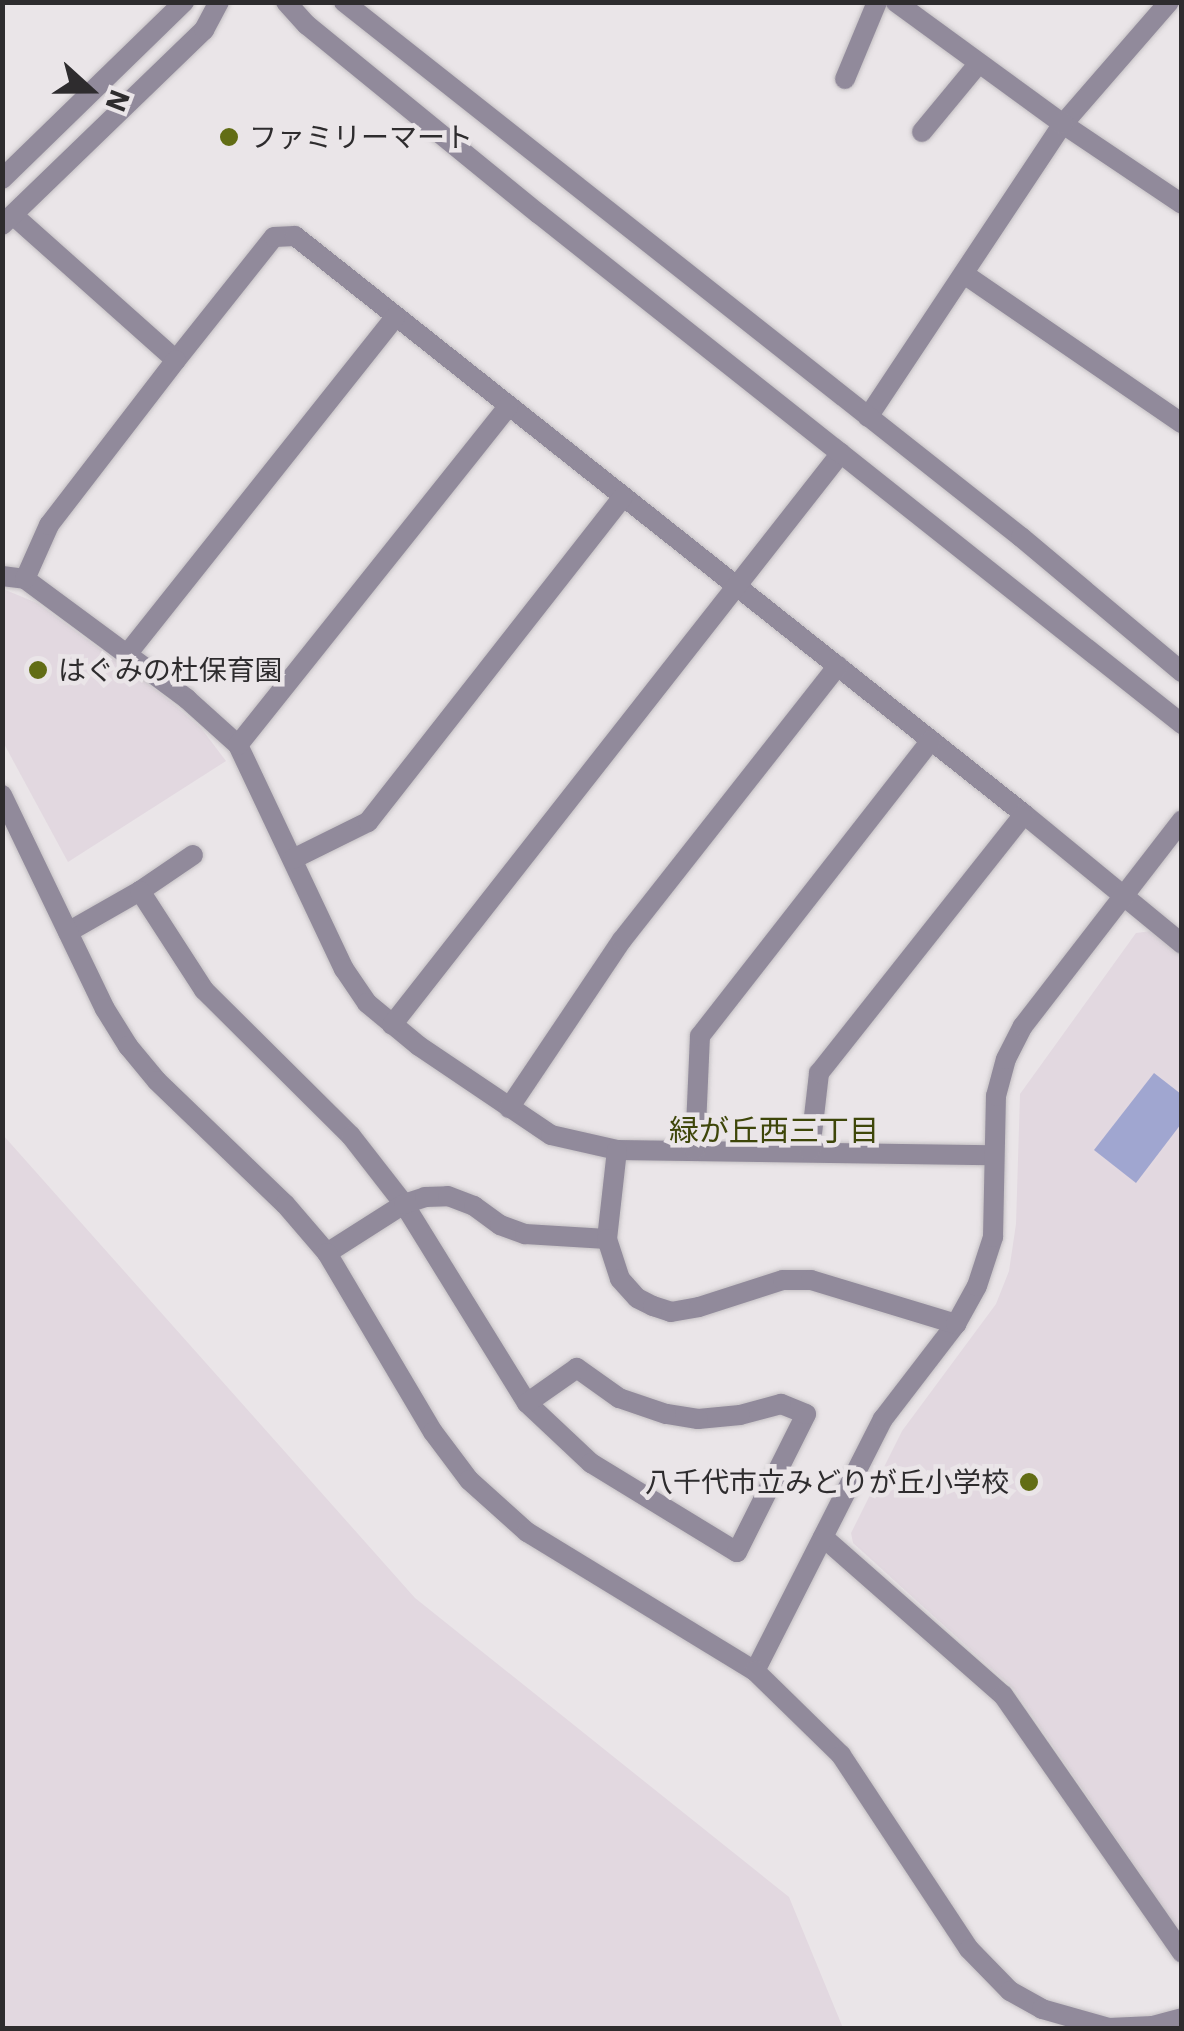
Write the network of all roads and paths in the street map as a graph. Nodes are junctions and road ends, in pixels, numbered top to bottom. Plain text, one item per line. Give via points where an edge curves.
1 (184, 2) edge
2 (219, 2) edge
3 (286, 2) edge
4 (344, 2) edge
5 (878, 2) edge
6 (896, 2) edge
7 (1169, 2) edge
8 (979, 63) junction
9 (845, 79) dead end
10 (1063, 124) junction
11 (922, 132) dead end
12 (2, 179) edge
13 (1182, 204) edge
14 (8, 220) edge
15 (964, 274) junction
16 (395, 316) junction
17 (176, 360) junction
18 (508, 408) junction
19 (868, 417) junction
20 (1182, 422) edge
21 (841, 453) junction
22 (622, 497) junction
23 (2, 576) edge
24 (25, 579) junction
25 (737, 587) junction
26 (128, 653) junction
27 (838, 666) junction
28 (1182, 672) edge
29 (1182, 724) edge
30 (931, 740) junction
31 (238, 745) junction
32 (2, 795) edge
33 (1024, 814) junction
34 (1182, 820) edge
35 (193, 855) dead end
36 (293, 859) junction
37 (140, 891) junction
38 (1124, 895) junction
39 (68, 932) junction
40 (1182, 944) edge
41 (392, 1024) junction
42 (509, 1108) junction
43 (617, 1150) junction
44 (695, 1150) junction
45 (810, 1151) junction
46 (992, 1155) junction
47 (404, 1204) junction
48 (608, 1239) junction
49 (326, 1253) junction
50 (956, 1324) junction
51 (527, 1402) junction
52 (824, 1538) junction
53 (756, 1671) junction
54 (1182, 1953) edge
55 (1182, 2018) edge

1 - 12 street
2 - 14 street via 204,30
3 - 21 street
4 - 19 street
5 - 9 street
6 - 8 street
7 - 10 street
8 - 10 street
8 - 11 street
10 - 13 street
10 - 15 street
14 - 17 street
15 - 19 street
15 - 20 street
16 - 17 street via 284,233 274,237
16 - 18 street
16 - 26 street
17 - 24 street via 49,524
18 - 22 street
18 - 31 street
19 - 28 street
21 - 25 street
21 - 29 street
22 - 25 street
22 - 36 street via 368,822
23 - 24 street
24 - 26 street
25 - 27 street
25 - 41 street
26 - 31 street
27 - 30 street
27 - 42 street via 622,940
30 - 33 street
30 - 44 street via 700,1036
31 - 36 street
32 - 39 street
33 - 38 street
33 - 45 street via 819,1072
34 - 38 street
35 - 37 street
36 - 41 street via 344,969 367,1004
37 - 39 street
37 - 47 street via 204,990 351,1136
38 - 40 street
38 - 46 street via 1014,1042 996,1096
39 - 49 street via 105,1009 156,1082
41 - 42 street
42 - 43 street via 552,1135
43 - 44 street
43 - 48 street
44 - 45 street
45 - 46 street
46 - 50 street via 993,1236
47 - 48 street via 448,1196 524,1234
47 - 49 street
47 - 51 street
48 - 50 street via 620,1279 637,1298 670,1312 783,1280 811,1280
49 - 53 street via 433,1432 496,1506
50 - 52 street via 882,1418
51 - 51 street via 591,1464 738,1552 806,1414 780,1404 698,1419 666,1414 619,1398 577,1368
52 - 53 street
52 - 54 street via 1004,1695
53 - 55 street via 841,1755 969,1949 1010,1991 1042,2009 1109,2028

